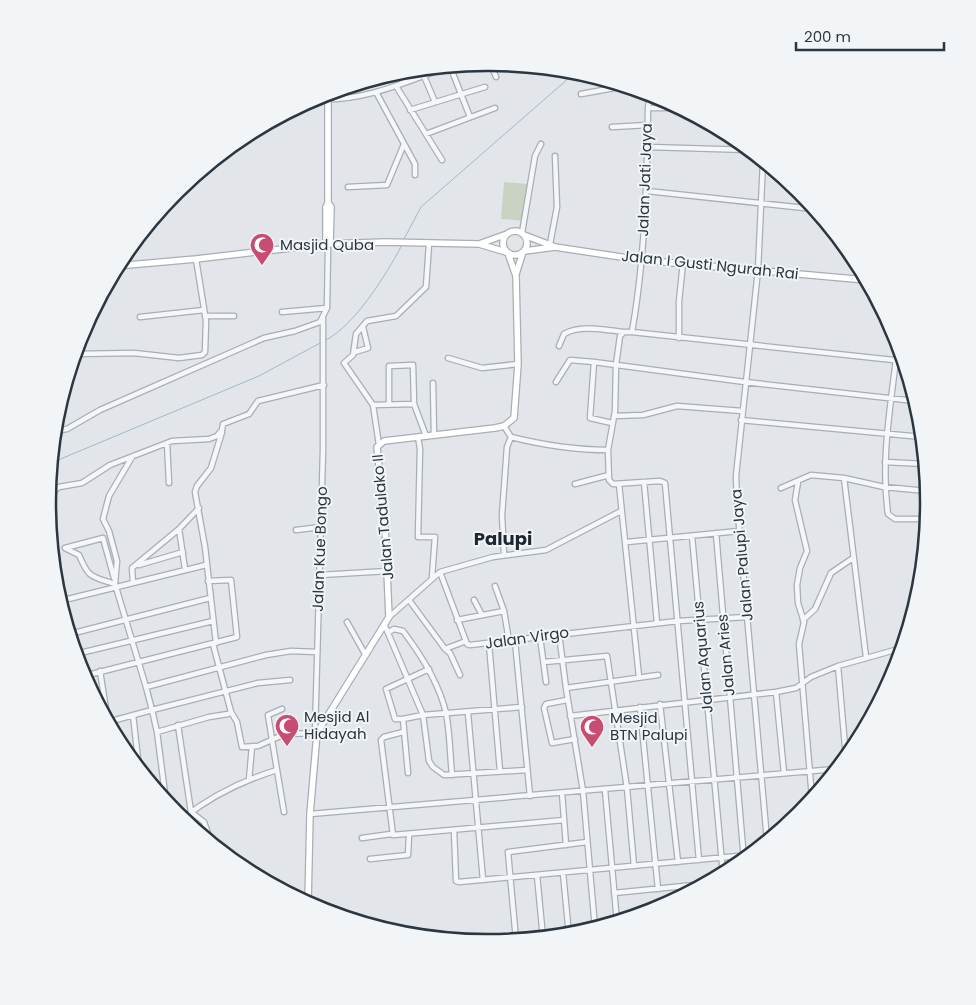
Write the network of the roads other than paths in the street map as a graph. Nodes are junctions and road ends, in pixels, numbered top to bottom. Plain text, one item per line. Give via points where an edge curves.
1 (494, 71) edge
2 (453, 73) edge
3 (424, 76) joint
4 (496, 76) dead end
5 (402, 79) edge
6 (403, 83) junction
7 (396, 86) junction
8 (485, 87) dead end
9 (611, 89) edge
10 (376, 92) junction
11 (461, 94) junction
12 (580, 94) dead end
13 (336, 99) edge
14 (328, 102) edge
15 (435, 102) junction
16 (649, 102) edge
17 (495, 108) dead end
18 (648, 108) junction
19 (662, 108) edge
20 (410, 110) junction
21 (470, 117) junction
22 (648, 126) junction
23 (612, 127) dead end
24 (426, 134) junction
25 (404, 144) junction
26 (541, 144) dead end
27 (648, 147) junction
28 (736, 150) edge
29 (555, 156) dead end
30 (442, 160) dead end
31 (763, 170) edge
32 (415, 175) dead end
33 (348, 187) dead end
34 (647, 191) junction
35 (762, 203) junction
36 (803, 208) edge
37 (507, 234) junction
38 (523, 234) junction
39 (428, 244) junction
40 (479, 244) junction
41 (328, 245) junction
42 (552, 246) junction
43 (507, 252) junction
44 (524, 252) junction
45 (196, 259) junction
46 (641, 260) junction
47 (683, 263) junction
48 (128, 265) edge
49 (758, 270) junction
50 (516, 276) junction
51 (857, 279) edge
52 (328, 308) junction
53 (204, 310) junction
54 (282, 312) dead end
55 (140, 316) dead end
56 (205, 316) junction
57 (234, 316) dead end
58 (323, 319) junction
59 (363, 327) junction
60 (626, 332) junction
61 (632, 332) junction
62 (679, 338) junction
63 (558, 346) dead end
64 (750, 346) junction
65 (355, 352) junction
66 (204, 353) junction
67 (83, 354) edge
68 (448, 358) dead end
69 (896, 360) edge
70 (896, 361) edge
71 (594, 362) junction
72 (518, 364) junction
73 (206, 365) junction
74 (616, 365) junction
75 (556, 382) dead end
76 (745, 382) junction
77 (433, 383) dead end
78 (324, 385) junction
79 (892, 398) junction
80 (907, 400) edge
81 (389, 403) junction
82 (414, 404) junction
83 (373, 405) junction
84 (742, 411) junction
85 (614, 416) junction
86 (740, 420) junction
87 (612, 422) junction
88 (504, 426) junction
89 (63, 430) edge
90 (222, 430) junction
91 (888, 434) junction
92 (434, 435) junction
93 (426, 436) junction
94 (914, 436) edge
95 (418, 437) junction
96 (510, 437) junction
97 (167, 443) junction
98 (379, 445) junction
99 (608, 450) junction
100 (132, 457) junction
101 (885, 462) junction
102 (918, 464) edge
103 (609, 475) junction
104 (844, 478) junction
105 (644, 482) junction
106 (798, 482) junction
107 (169, 483) dead end
108 (575, 484) dead end
109 (619, 484) junction
110 (884, 487) junction
111 (781, 488) dead end
112 (56, 489) edge
113 (920, 489) edge
114 (199, 508) junction
115 (621, 511) junction
116 (919, 519) edge
117 (321, 527) junction
118 (179, 530) junction
119 (296, 530) dead end
120 (739, 531) junction
121 (716, 533) junction
122 (692, 536) junction
123 (672, 538) junction
124 (650, 540) junction
125 (626, 542) junction
126 (183, 552) junction
127 (504, 555) junction
128 (853, 558) junction
129 (206, 565) junction
130 (135, 567) junction
131 (185, 568) junction
132 (388, 571) junction
133 (440, 572) junction
134 (320, 576) junction
135 (432, 577) junction
136 (114, 578) junction
137 (208, 581) junction
138 (133, 583) junction
139 (116, 586) junction
140 (494, 586) dead end
141 (210, 598) junction
142 (68, 599) edge
143 (409, 600) junction
144 (474, 600) dead end
145 (504, 611) junction
146 (482, 615) junction
147 (389, 616) junction
148 (747, 617) junction
149 (723, 618) junction
150 (127, 620) junction
151 (457, 620) junction
152 (700, 620) junction
153 (804, 620) junction
154 (213, 621) junction
155 (678, 621) junction
156 (347, 622) dead end
157 (657, 623) junction
158 (635, 625) junction
159 (386, 626) junction
160 (76, 632) edge
161 (389, 632) junction
162 (559, 634) junction
163 (540, 637) junction
164 (466, 641) junction
165 (512, 641) junction
166 (134, 642) junction
167 (214, 644) junction
168 (489, 644) junction
169 (445, 649) junction
170 (894, 650) edge
171 (83, 652) edge
172 (317, 652) junction
173 (365, 654) junction
174 (866, 658) junction
175 (562, 660) junction
176 (140, 662) junction
177 (544, 662) junction
178 (838, 666) junction
179 (219, 668) junction
180 (429, 668) junction
181 (100, 672) junction
182 (92, 674) edge
183 (460, 675) dead end
184 (658, 675) dead end
185 (639, 677) junction
186 (408, 678) junction
187 (290, 680) dead end
188 (610, 680) junction
189 (546, 682) dead end
190 (803, 683) junction
191 (146, 686) junction
192 (566, 688) junction
193 (227, 692) junction
194 (776, 692) junction
195 (754, 695) junction
196 (730, 698) junction
197 (104, 700) edge
198 (567, 700) junction
199 (708, 700) junction
200 (686, 702) junction
201 (660, 704) junction
202 (522, 707) junction
203 (640, 707) junction
204 (282, 709) dead end
205 (614, 709) junction
206 (152, 710) junction
207 (495, 710) junction
208 (231, 712) junction
209 (468, 712) junction
210 (446, 713) junction
211 (133, 715) junction
212 (422, 715) junction
213 (570, 716) junction
214 (403, 719) junction
215 (115, 720) edge
216 (178, 726) junction
217 (157, 732) junction
218 (403, 732) junction
219 (316, 733) junction
220 (272, 739) junction
221 (575, 739) junction
222 (845, 745) edge
223 (252, 746) junction
224 (137, 754) edge
225 (827, 769) edge
226 (277, 770) junction
227 (527, 770) junction
228 (810, 770) junction
229 (500, 772) junction
230 (408, 773) dead end
231 (474, 773) junction
232 (784, 773) junction
233 (452, 775) junction
234 (761, 775) junction
235 (736, 777) junction
236 (714, 779) junction
237 (249, 780) junction
238 (693, 782) junction
239 (671, 784) junction
240 (648, 786) junction
241 (164, 788) edge
242 (627, 788) junction
243 (811, 789) edge
244 (605, 790) junction
245 (583, 791) junction
246 (562, 793) junction
247 (530, 796) junction
248 (476, 801) junction
249 (388, 809) junction
250 (191, 812) junction
251 (284, 812) dead end
252 (310, 814) junction
253 (564, 820) junction
254 (479, 828) junction
255 (207, 830) edge
256 (454, 830) junction
257 (766, 832) edge
258 (391, 834) junction
259 (409, 834) junction
260 (362, 838) dead end
261 (587, 842) junction
262 (566, 845) junction
263 (744, 850) edge
264 (733, 857) edge
265 (721, 858) junction
266 (370, 860) dead end
267 (698, 860) junction
268 (678, 862) junction
269 (655, 865) junction
270 (722, 865) edge
271 (634, 866) junction
272 (612, 868) junction
273 (590, 871) junction
274 (563, 873) junction
275 (537, 875) junction
276 (510, 878) junction
277 (483, 880) junction
278 (686, 886) edge
279 (658, 889) junction
280 (614, 893) junction
281 (308, 895) edge
282 (616, 915) edge
283 (594, 921) edge
284 (568, 927) edge
285 (543, 931) edge
286 (515, 933) edge

1 - 4 street
2 - 11 street
3 - 6 street
3 - 15 street
5 - 6 street
6 - 7 street
7 - 10 street
7 - 20 street
8 - 11 street
9 - 12 street
10 - 13 street
10 - 25 street
11 - 15 street
11 - 21 street
14 - 41 main road
15 - 20 street
16 - 18 street, Jalan Jati Jaya
17 - 21 street
18 - 19 street
18 - 22 street, Jalan Jati Jaya
20 - 24 street
21 - 24 street
22 - 23 street
22 - 27 street, Jalan Jati Jaya
24 - 30 street
25 - 32 street via 415,164
25 - 33 street via 387,185
26 - 38 street via 535,156
27 - 28 street
27 - 34 street, Jalan Jati Jaya
29 - 42 street via 557,207
31 - 35 street, Jalan Palupi Jaya
34 - 35 street
34 - 46 street, Jalan Jati Jaya
35 - 36 street
35 - 49 street, Jalan Palupi Jaya
37 - 38 main road via 514,231
37 - 40 main road
37 - 43 main road via 503,240
38 - 42 main road, Jalan I Gusti Ngurah Rai
38 - 44 main road via 527,241
39 - 40 main road
39 - 41 main road
39 - 59 street via 426,287 396,316 367,321
40 - 43 main road
41 - 45 main road
41 - 52 street
42 - 44 main road, Jalan I Gusti Ngurah Rai
42 - 46 main road, Jalan I Gusti Ngurah Rai
43 - 44 main road via 514,256
43 - 50 main road
44 - 50 main road
45 - 48 main road
45 - 53 street
46 - 47 main road, Jalan I Gusti Ngurah Rai
46 - 61 street, Jalan Jati Jaya
47 - 49 main road, Jalan I Gusti Ngurah Rai
47 - 62 street
49 - 51 main road, Jalan I Gusti Ngurah Rai
49 - 64 street, Jalan Palupi Jaya
50 - 72 main road
52 - 54 street
52 - 58 street
53 - 55 street
53 - 56 street
56 - 57 street
56 - 66 street
58 - 73 street via 295,331 264,338
58 - 78 street, Jalan Kue Bongo
59 - 65 street via 356,334
59 - 65 street via 368,348
60 - 61 street
60 - 63 street via 573,330 564,334
60 - 74 street via 620,336
61 - 62 street
62 - 64 street
64 - 69 street
64 - 76 street, Jalan Palupi Jaya
65 - 83 street via 344,363
66 - 67 street via 200,357 179,358 134,353
66 - 73 street
68 - 72 street via 482,368
70 - 79 street
71 - 74 street
71 - 75 street via 570,360
71 - 87 street via 590,418
72 - 88 main road via 515,413 511,422
73 - 89 street via 100,410
74 - 76 street
74 - 85 street
76 - 79 street
76 - 84 street, Jalan Palupi Jaya
77 - 92 street
78 - 90 street via 258,400 249,414 223,424
78 - 117 street, Jalan Kue Bongo
79 - 80 street
79 - 91 street
81 - 82 street
81 - 82 street via 389,366 412,365
81 - 83 street
82 - 93 street
83 - 98 street
84 - 85 street via 677,406 643,415
84 - 86 street, Jalan Palupi Jaya
85 - 87 street
86 - 91 street
86 - 120 street, Jalan Palupi Jaya via 736,476
87 - 99 street
88 - 92 main road, Jalan Tadulako II
88 - 96 street
90 - 97 street via 209,439
90 - 114 street via 211,468 196,489
91 - 94 street
91 - 101 street
92 - 93 main road, Jalan Tadulako II
93 - 95 main road, Jalan Tadulako II
95 - 98 main road, Jalan Tadulako II via 384,441
95 - 135 street via 418,537 436,537
96 - 99 street via 554,447
96 - 127 street via 506,447 502,515
97 - 100 street
97 - 107 street
98 - 132 main road, Jalan Tadulako II
99 - 103 street
100 - 112 street via 103,469 82,483
100 - 136 street via 109,496 103,515 116,561
101 - 102 street
101 - 110 street
103 - 108 street
103 - 109 street via 610,483
104 - 106 street via 811,475
104 - 110 street
104 - 128 street
105 - 109 street
105 - 123 street via 665,483
105 - 124 street
106 - 111 street
106 - 153 street via 794,500 807,551 797,585 798,603
109 - 115 street
110 - 113 street
110 - 116 street via 889,517
114 - 118 street
114 - 129 street
115 - 125 street
115 - 127 street via 553,547
117 - 119 street
117 - 134 street, Jalan Kue Bongo
118 - 126 street
118 - 130 street
120 - 121 street
120 - 148 street, Jalan Palupi Jaya
121 - 122 street
121 - 149 street, Jalan Aries
122 - 123 street
122 - 152 street, Jalan Aquarius
123 - 124 street
123 - 155 street
124 - 125 street
124 - 157 street
125 - 158 street
126 - 130 street
126 - 131 street
127 - 133 street
128 - 153 street via 831,573 816,609
128 - 174 street
129 - 131 street
129 - 137 street
130 - 138 street via 132,570
131 - 138 street
132 - 134 street
132 - 147 main road, Jalan Tadulako II
133 - 135 street
133 - 151 street, Jalan Virgo
134 - 172 street, Jalan Kue Bongo
135 - 143 street
136 - 139 street
136 - 139 street via 103,538 65,548 79,555 85,571
137 - 141 street
137 - 167 street via 226,579 232,583 237,637
138 - 139 street
139 - 142 street
139 - 150 street
140 - 145 street
141 - 150 street
141 - 154 street
143 - 147 street
143 - 169 street
144 - 146 street
145 - 146 street
145 - 165 street
146 - 151 street
147 - 159 main road, Jalan Tadulako II
148 - 149 street, Jalan Virgo
148 - 195 street, Jalan Palupi Jaya
149 - 152 street, Jalan Virgo
149 - 196 street, Jalan Aries
150 - 160 street
150 - 166 street
151 - 164 street, Jalan Virgo
152 - 155 street, Jalan Virgo
152 - 199 street, Jalan Aquarius
153 - 190 street via 799,638
154 - 166 street
154 - 167 street
155 - 157 street, Jalan Virgo
155 - 200 street
156 - 173 street
157 - 158 street, Jalan Virgo
158 - 162 street, Jalan Virgo
158 - 185 street
159 - 161 street
159 - 173 main road
161 - 180 street via 394,629 403,631
161 - 186 street
162 - 163 street, Jalan Virgo
162 - 175 street
163 - 165 street, Jalan Virgo
163 - 177 street
164 - 168 street, Jalan Virgo via 470,645
164 - 169 street
165 - 168 street, Jalan Virgo
165 - 202 street
166 - 171 street
166 - 176 street
167 - 176 street
167 - 179 street
168 - 207 street
169 - 183 street
170 - 174 street
172 - 179 street via 291,650
172 - 219 street, Jalan Kue Bongo
173 - 219 main road
174 - 178 street
175 - 177 street
175 - 188 street via 606,655
175 - 192 street
176 - 181 street
176 - 191 street
177 - 189 street
178 - 190 street
178 - 222 street
179 - 191 street
179 - 193 street
180 - 186 street
180 - 210 street
181 - 182 street
181 - 197 street
184 - 185 street
185 - 188 street
186 - 212 street
186 - 214 street via 386,689 396,719
187 - 193 street via 258,683
188 - 192 street
188 - 205 street
190 - 194 street via 796,688
190 - 228 street
191 - 206 street
192 - 198 street
193 - 206 street
193 - 208 street
194 - 195 street
194 - 232 street
195 - 196 street
195 - 234 street, Jalan Palupi Jaya
196 - 199 street
196 - 235 street, Jalan Aries
198 - 213 street
198 - 221 street via 546,704 544,708 552,743
199 - 200 street
199 - 236 street, Jalan Aquarius
200 - 201 street
200 - 238 street
201 - 203 street
201 - 239 street via 663,745
202 - 207 street
202 - 227 street
203 - 205 street
203 - 240 street
204 - 220 street via 268,715
205 - 213 street
205 - 242 street
206 - 211 street
206 - 217 street
207 - 209 street
207 - 229 street
208 - 216 street
208 - 223 street via 237,722 240,746
209 - 210 street
209 - 231 street
210 - 212 street
210 - 233 street
211 - 215 street
211 - 224 street
212 - 214 street
212 - 233 street via 429,761 438,771
213 - 221 street
214 - 218 street
216 - 217 street
216 - 250 street
217 - 241 street
218 - 230 street
218 - 249 street via 381,740
219 - 220 street via 285,734
219 - 252 main road
220 - 223 street
220 - 226 street
221 - 245 street
223 - 237 street
225 - 228 street
226 - 237 street
226 - 251 street
227 - 229 street
227 - 247 street
228 - 232 street
228 - 243 street
229 - 231 street
231 - 233 street
231 - 248 street
232 - 234 street
234 - 235 street
234 - 257 street, Jalan Palupi Jaya
235 - 236 street
235 - 263 street, Jalan Aries
236 - 238 street
236 - 265 street, Jalan Aquarius
237 - 250 street via 218,793
238 - 239 street
238 - 267 street
239 - 240 street
239 - 268 street
240 - 242 street
240 - 269 street
242 - 244 street
242 - 271 street
244 - 245 street
244 - 272 street
245 - 246 street
245 - 261 street
246 - 247 street
246 - 253 street
247 - 248 street
248 - 249 street
248 - 254 street
249 - 252 street
249 - 258 street
250 - 255 street via 204,822
252 - 281 main road
253 - 254 street
253 - 262 street
254 - 256 street
254 - 277 street
256 - 259 street
256 - 277 street via 456,881
258 - 259 street
258 - 260 street
259 - 266 street via 407,856
261 - 262 street
261 - 273 street
262 - 276 street via 509,851
264 - 265 street
265 - 267 street
265 - 270 street, Jalan Aquarius
267 - 268 street
268 - 269 street
269 - 271 street
269 - 279 street
271 - 272 street
272 - 273 street
272 - 280 street
273 - 274 street
273 - 283 street
274 - 275 street
274 - 284 street
275 - 276 street
275 - 285 street
276 - 277 street
276 - 286 street
278 - 279 street
279 - 280 street
280 - 282 street

